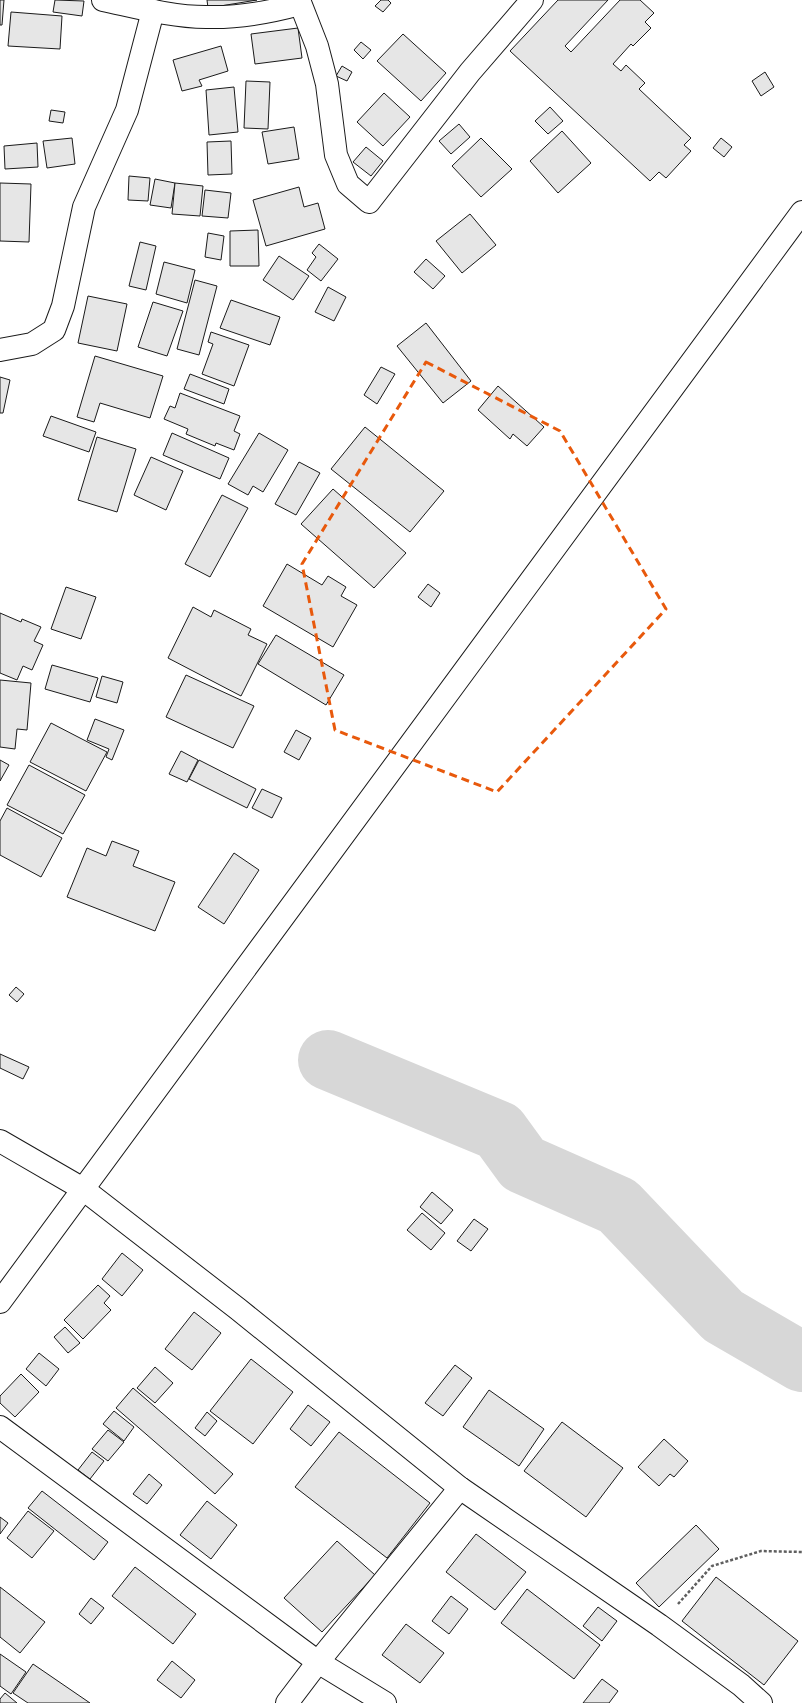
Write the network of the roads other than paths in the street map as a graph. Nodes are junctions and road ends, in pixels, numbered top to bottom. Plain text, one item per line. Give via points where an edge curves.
1 (103, 0) edge
2 (532, 0) edge
3 (299, 2) edge
4 (153, 11) junction
5 (802, 212) edge
6 (0, 350) edge
7 (0, 1141) edge
8 (83, 1189) junction
9 (0, 1302) edge
10 (0, 1427) edge
11 (460, 1488) junction
12 (318, 1662) junction
13 (287, 1703) edge
14 (385, 1703) edge
15 (761, 1703) edge

1 - 4 street
2 - 3 street via 470,72 369,202 348,184 336,155 327,84 317,46
3 - 4 street via 270,12 206,17
4 - 6 street via 127,110 84,207 63,306 54,330 32,344
5 - 8 street
7 - 8 street
8 - 9 street
8 - 11 street via 238,1309
10 - 12 street
11 - 12 street
11 - 15 street via 659,1625 741,1685
12 - 13 street
12 - 14 street

